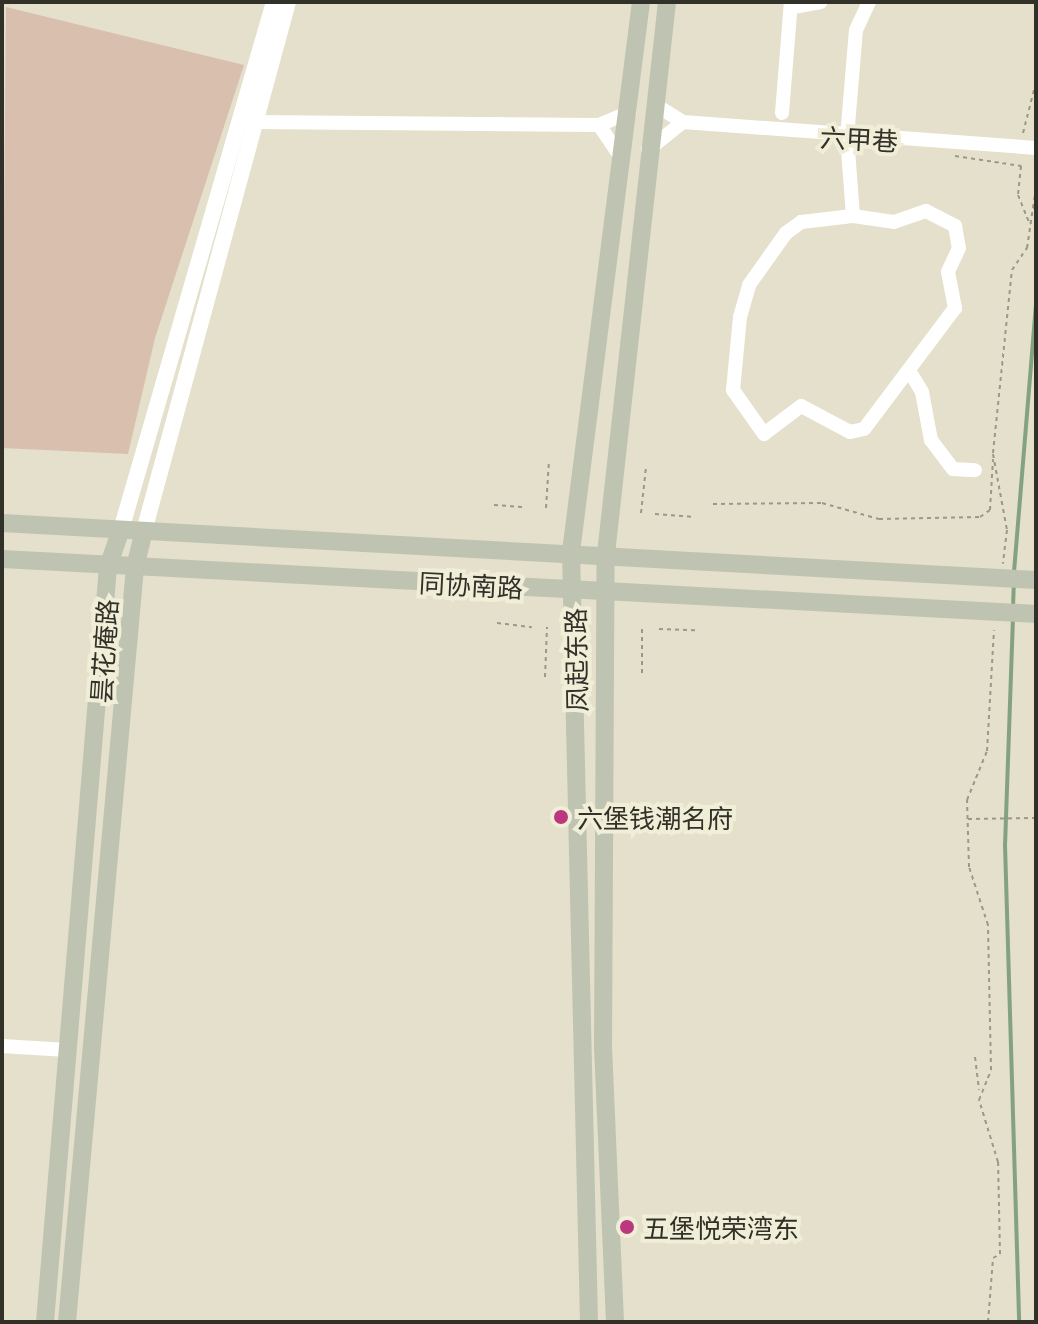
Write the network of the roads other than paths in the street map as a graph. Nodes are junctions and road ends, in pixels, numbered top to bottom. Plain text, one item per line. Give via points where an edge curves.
1 (274, 2) edge
2 (288, 2) edge
3 (641, 2) edge
4 (667, 2) edge
5 (821, 2) edge
6 (869, 2) edge
7 (793, 5) edge
8 (654, 104) junction
9 (629, 112) junction
10 (782, 113) dead end
11 (246, 122) junction
12 (683, 122) junction
13 (599, 125) junction
14 (847, 137) junction
15 (1036, 148) edge
16 (648, 150) junction
17 (622, 159) junction
18 (853, 216) junction
19 (910, 372) junction
20 (975, 470) dead end
21 (2, 523) edge
22 (121, 530) junction
23 (144, 531) junction
24 (571, 552) junction
25 (606, 554) junction
26 (2, 559) edge
27 (108, 567) junction
28 (135, 567) junction
29 (1036, 580) edge
30 (606, 589) junction
31 (574, 590) junction
32 (1036, 614) edge
33 (2, 1046) edge
34 (67, 1050) junction
35 (45, 1322) edge
36 (67, 1322) edge
37 (589, 1322) edge
38 (615, 1322) edge

1 - 11 street, 昙花庵路
2 - 11 street, 昙花庵路
3 - 9 main road, 凤起东路
4 - 8 main road, 凤起东路
5 - 7 street
6 - 14 street via 856,30
7 - 10 street
8 - 12 street, 六甲巷
8 - 16 main road, 凤起东路
9 - 13 street
9 - 17 main road, 凤起东路
11 - 13 street
11 - 22 street, 昙花庵路
11 - 23 street, 昙花庵路
12 - 14 street, 六甲巷
12 - 16 street
13 - 17 street
14 - 15 street, 六甲巷
14 - 18 street via 857,191
16 - 25 main road, 凤起东路
17 - 24 main road, 凤起东路
18 - 19 street via 894,222 926,211 947,220 959,237 948,272 955,308
18 - 19 street via 801,222 768,256 740,317 733,390 764,434 801,406 850,432 873,422
19 - 20 street via 922,392 931,440 953,469
21 - 22 main road, 同协南路
22 - 23 main road, 同协南路
22 - 27 main road, 昙花庵路
23 - 24 main road, 同协南路
23 - 28 main road, 昙花庵路
24 - 25 main road, 同协南路
24 - 31 main road, 凤起东路
25 - 29 main road, 同协南路
25 - 30 main road, 凤起东路
26 - 27 main road, 同协南路
27 - 28 main road, 同协南路
27 - 34 main road, 昙花庵路
28 - 31 main road, 同协南路
28 - 36 main road, 昙花庵路
30 - 31 main road, 同协南路
30 - 32 main road, 同协南路 via 994,618
30 - 38 main road, 凤起东路 via 603,1047
31 - 37 main road, 凤起东路
33 - 34 street
34 - 35 main road, 昙花庵路

